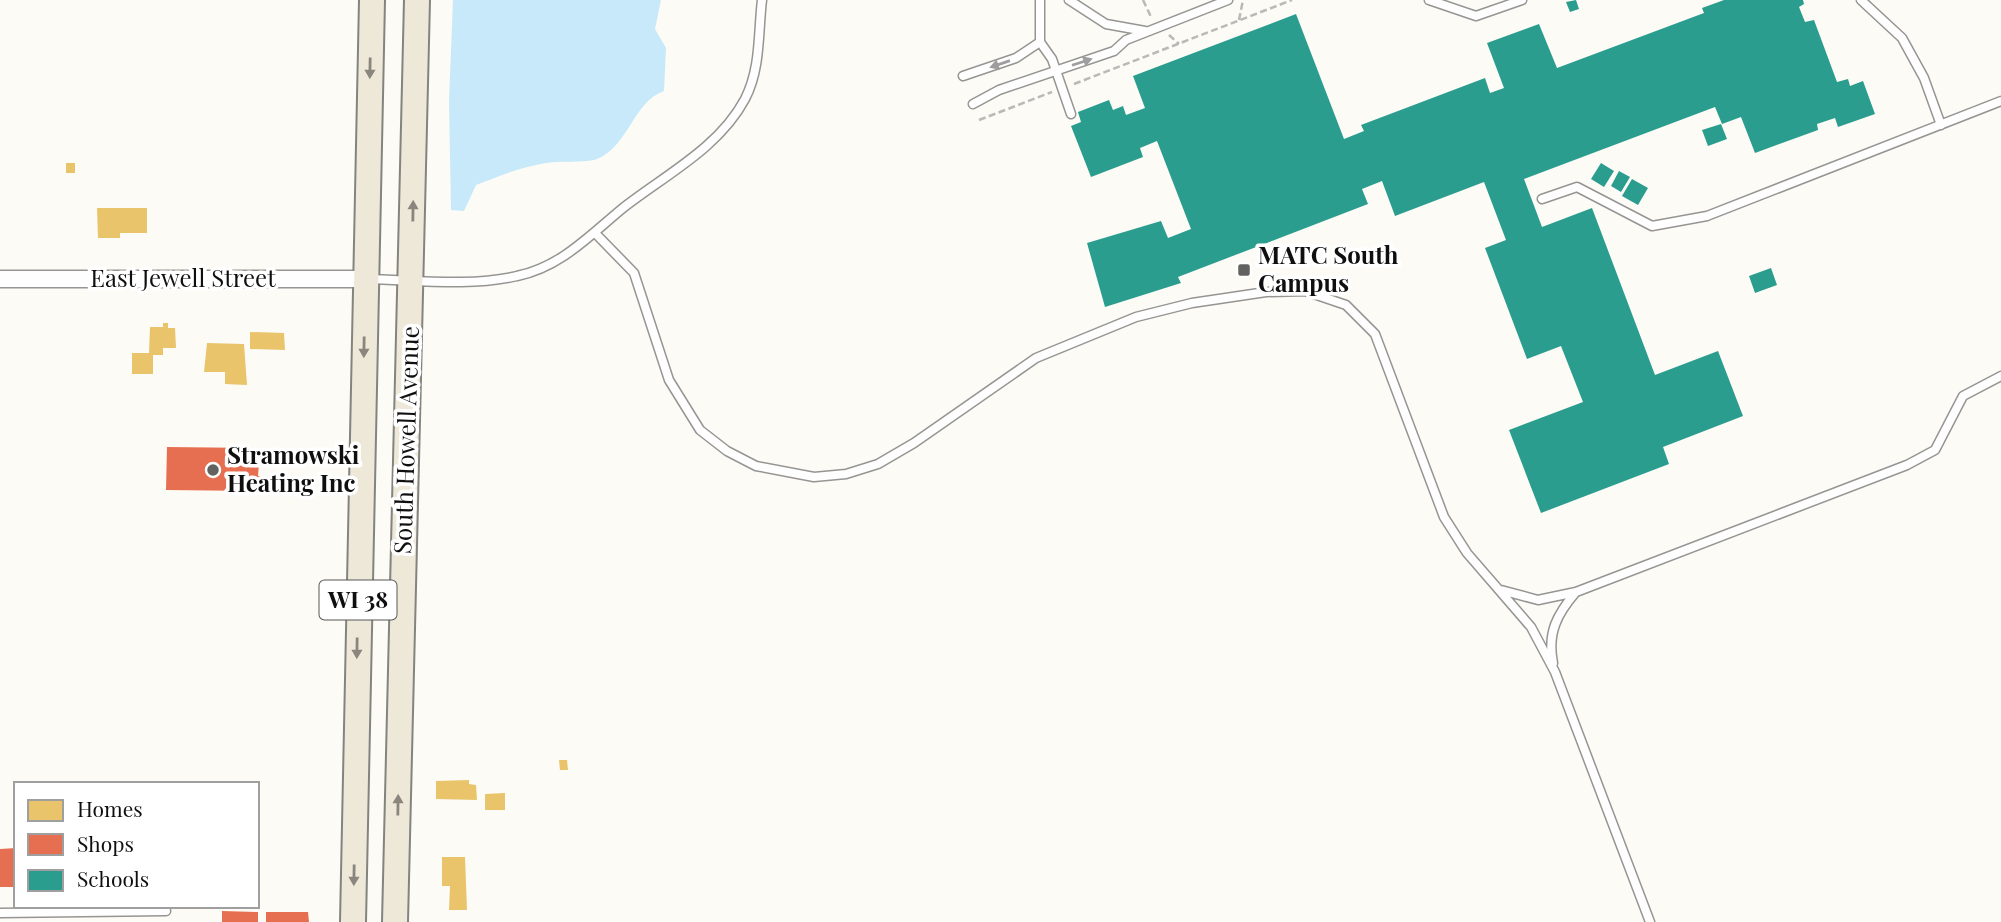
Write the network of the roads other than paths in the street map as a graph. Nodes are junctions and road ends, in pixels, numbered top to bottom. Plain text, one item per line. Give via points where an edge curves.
1 (372, 0) edge
2 (417, 0) edge
3 (762, 0) edge
4 (1040, 0) edge
5 (1069, 0) edge
6 (1228, 0) edge
7 (1429, 0) edge
8 (1522, 0) edge
9 (1861, 0) edge
10 (1148, 31) junction
11 (1040, 42) junction
12 (1056, 70) junction
13 (963, 76) dead end
14 (2001, 101) edge
15 (973, 104) dead end
16 (1071, 114) dead end
17 (1941, 125) junction
18 (1542, 199) dead end
19 (595, 233) junction
20 (0, 279) edge
21 (366, 279) junction
22 (411, 279) junction
23 (2001, 376) edge
24 (1498, 589) junction
25 (1576, 592) junction
26 (1555, 672) junction
27 (166, 911) dead end
28 (0, 913) edge
29 (353, 922) edge
30 (395, 922) edge
31 (1650, 922) edge

1 -> 21 main road, South Howell Avenue / WI 38
22 -> 2 main road, South Howell Avenue / WI 38
3 - 19 lane via 758,62 733,118 712,141
4 - 11 lane
5 - 10 lane via 1106,23
6 - 10 lane
7 - 8 lane via 1476,16
9 - 17 lane via 1902,38 1924,78
12 -> 10 lane via 1114,51
11 - 12 lane
11 -> 13 lane via 1016,58
12 - 15 lane
12 - 16 lane
14 - 17 lane
17 - 18 lane via 1707,216 1652,226 1577,187
19 - 22 lane via 553,262 517,276
19 - 24 lane via 634,273 669,380 700,430 756,466 814,477 878,464 1036,358 1136,317 1266,292 1305,291 1334,299 1375,334 1444,517
20 - 21 street, East Jewell Street
21 - 22 lane
21 -> 29 main road, South Howell Avenue / WI 38
30 -> 22 main road, South Howell Avenue / WI 38
23 - 25 lane via 1963,396 1935,450 1907,465
24 - 25 lane via 1538,600
24 - 26 lane via 1531,627
25 - 26 lane via 1559,611 1549,643
26 - 31 lane
27 - 28 lane

